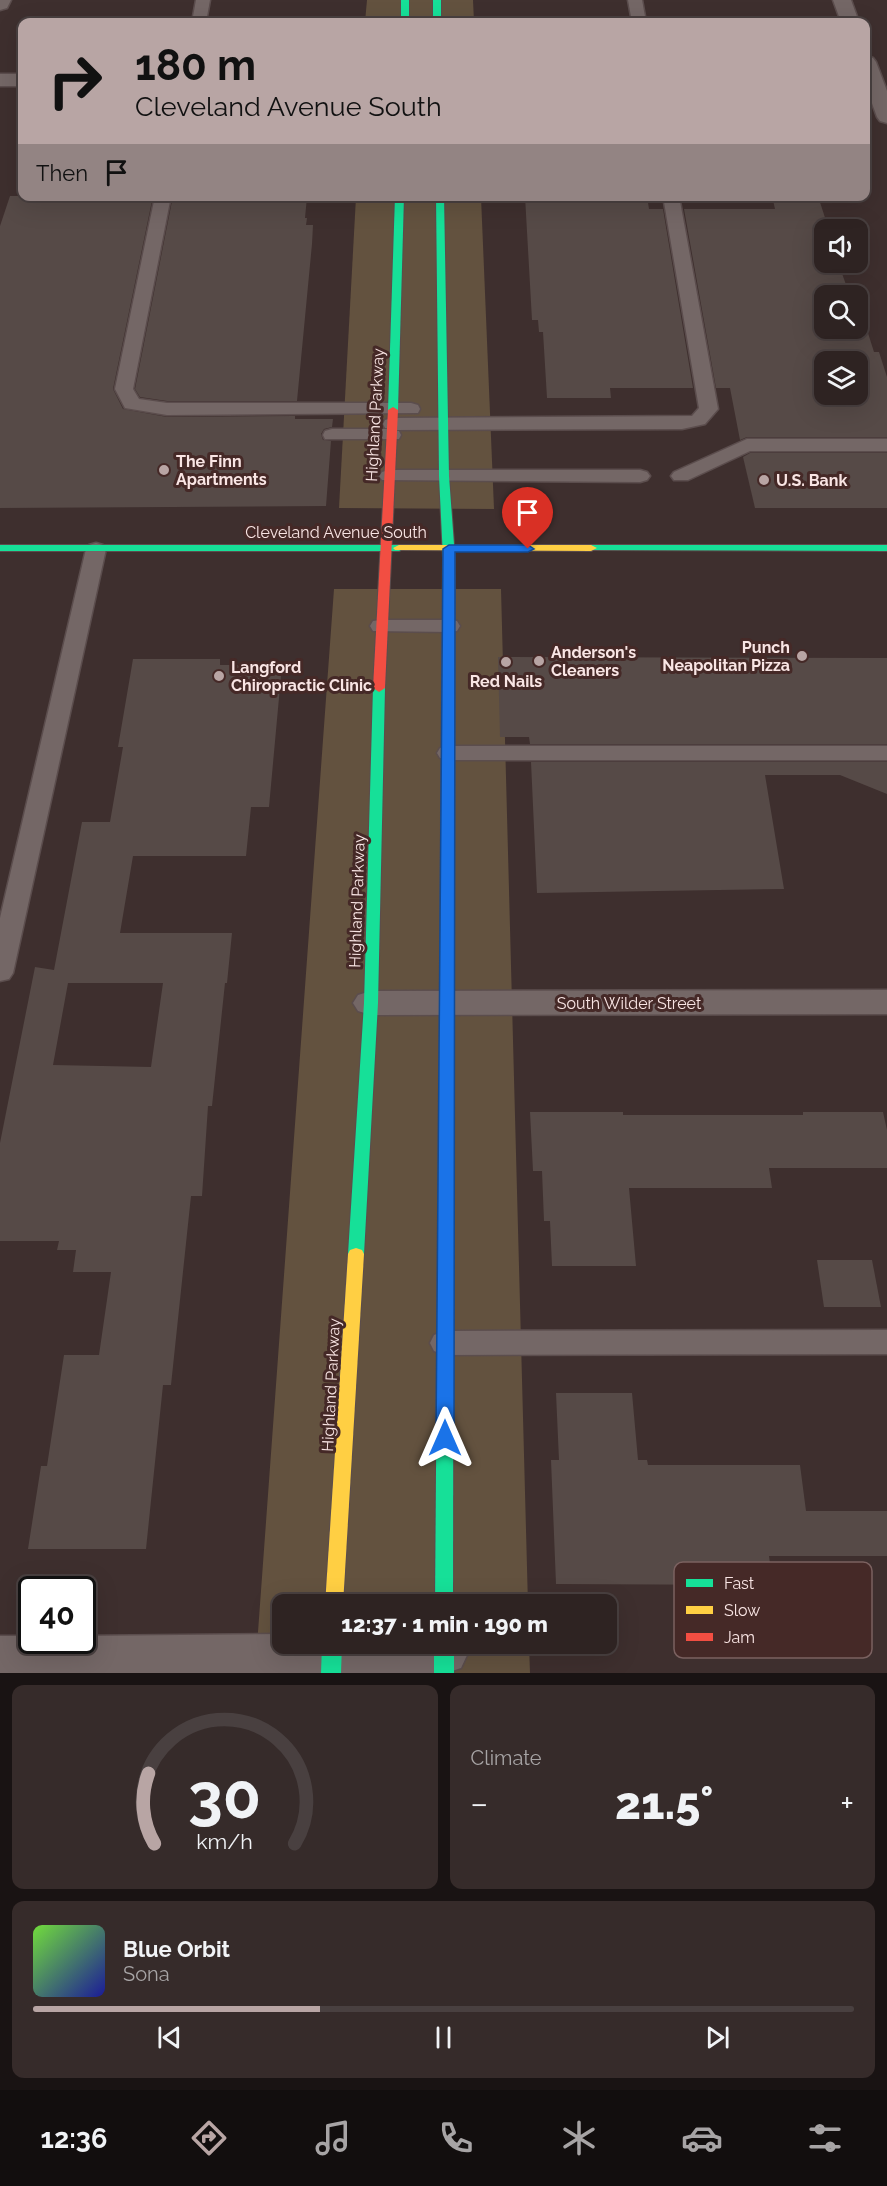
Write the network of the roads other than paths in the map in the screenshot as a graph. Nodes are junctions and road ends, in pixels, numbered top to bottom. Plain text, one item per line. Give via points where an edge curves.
1 (204, 0) edge
2 (405, 0) edge
3 (437, 0) edge
4 (635, 0) edge
5 (842, 0) edge
6 (200, 18) edge
7 (405, 18) edge
8 (437, 18) edge
9 (638, 18) edge
10 (849, 18) edge
11 (873, 75) edge
12 (0, 80) edge
13 (18, 80) edge
14 (887, 117) edge
15 (162, 201) edge
16 (400, 201) edge
17 (440, 201) edge
18 (672, 201) edge
19 (443, 416) junction
20 (392, 423) junction
21 (332, 435) dead end
22 (887, 445) edge
23 (389, 476) junction
24 (444, 476) junction
25 (640, 476) dead end
26 (681, 476) dead end
27 (0, 548) edge
28 (887, 548) edge
29 (96, 549) junction
30 (384, 549) junction
31 (449, 549) junction
32 (381, 626) junction
33 (449, 626) junction
34 (448, 753) junction
35 (887, 753) edge
36 (0, 973) edge
37 (887, 1002) edge
38 (371, 1003) junction
39 (447, 1003) junction
40 (887, 1342) edge
41 (445, 1343) junction
42 (335, 1594) edge
43 (444, 1594) edge
44 (0, 1657) edge
45 (331, 1657) edge
46 (444, 1657) edge

1 - 6 lane
2 - 7 street
3 - 8 street
4 - 9 lane
5 - 10 street
11 - 14 street
12 - 13 street
15 - 20 lane via 124,389 132,404
16 - 20 street, Highland Parkway
17 - 19 street
18 - 19 lane via 709,409 698,420 682,423
19 - 20 lane
19 - 24 street
20 - 21 lane
20 - 23 street, Highland Parkway
22 - 26 lane via 747,446
23 - 24 lane
23 - 30 street, Highland Parkway
24 - 25 lane
24 - 31 street
27 - 29 street, Cleveland Avenue South
28 - 31 street, Cleveland Avenue South
29 - 30 street, Cleveland Avenue South
29 - 36 lane
30 - 31 street, Cleveland Avenue South
30 - 32 street, Highland Parkway
31 - 33 street
32 - 33 lane
32 - 38 street, Highland Parkway
33 - 34 street
34 - 35 lane
34 - 39 street
37 - 39 street, South Wilder Street
38 - 39 street, South Wilder Street
38 - 42 street, Highland Parkway
39 - 41 street
40 - 41 lane
41 - 43 street
44 - 45 street
45 - 46 street

